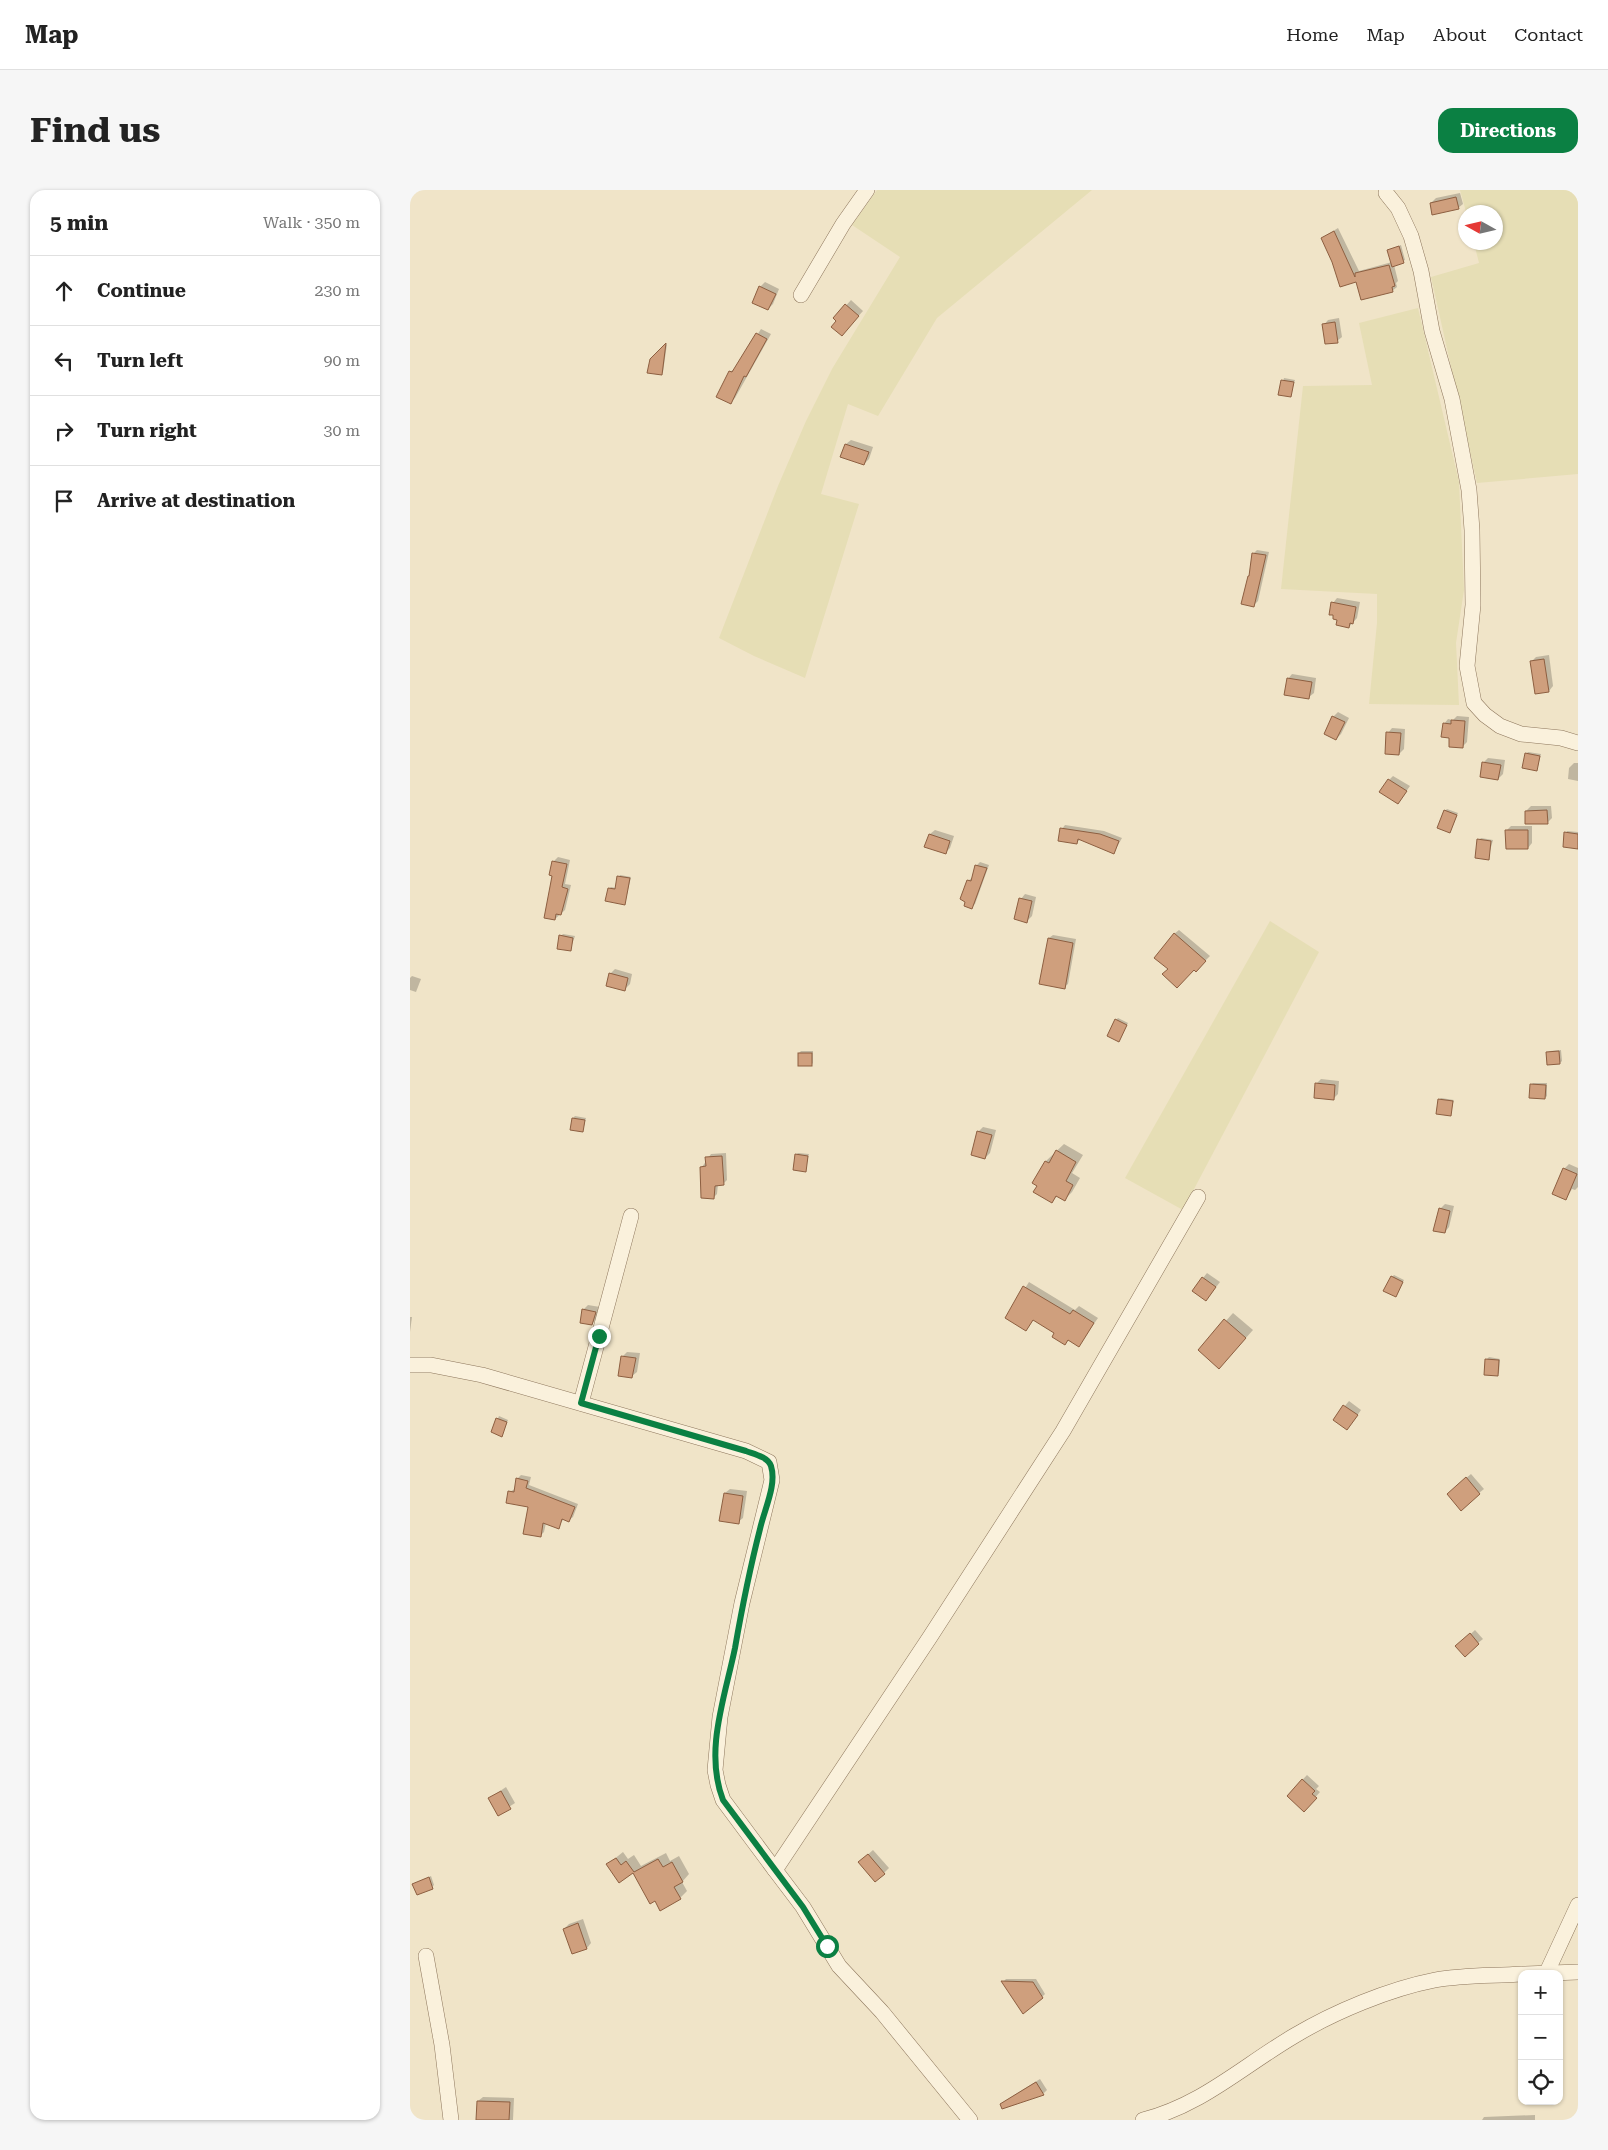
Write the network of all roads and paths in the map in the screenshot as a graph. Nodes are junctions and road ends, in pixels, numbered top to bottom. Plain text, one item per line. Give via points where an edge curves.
1 (867, 190) edge
2 (1390, 191) edge
3 (801, 295) dead end
4 (1578, 743) edge
5 (1198, 1196) dead end
6 (631, 1216) dead end
7 (410, 1365) edge
8 (581, 1403) junction
9 (775, 1870) junction
10 (1578, 1905) edge
11 (426, 1956) dead end
12 (1548, 1970) edge
13 (1563, 1972) edge
14 (1578, 1972) edge
15 (1518, 1974) edge
16 (451, 2120) edge
17 (970, 2120) edge
18 (1143, 2120) edge

1 - 3 street
2 - 4 street via 1411,236 1421,271 1432,331 1452,399 1469,490 1473,605 1467,666 1474,703 1500,726 1521,734
5 - 9 street via 1062,1431
6 - 8 street
7 - 8 street via 453,1368
8 - 9 street via 746,1451 769,1462 769,1493 742,1603 720,1717 715,1770 723,1800
9 - 17 street via 840,1966
10 - 12 street
11 - 16 street
13 - 14 street
15 - 18 street via 1435,1980 1378,1997 1296,2035 1228,2082 1186,2105

